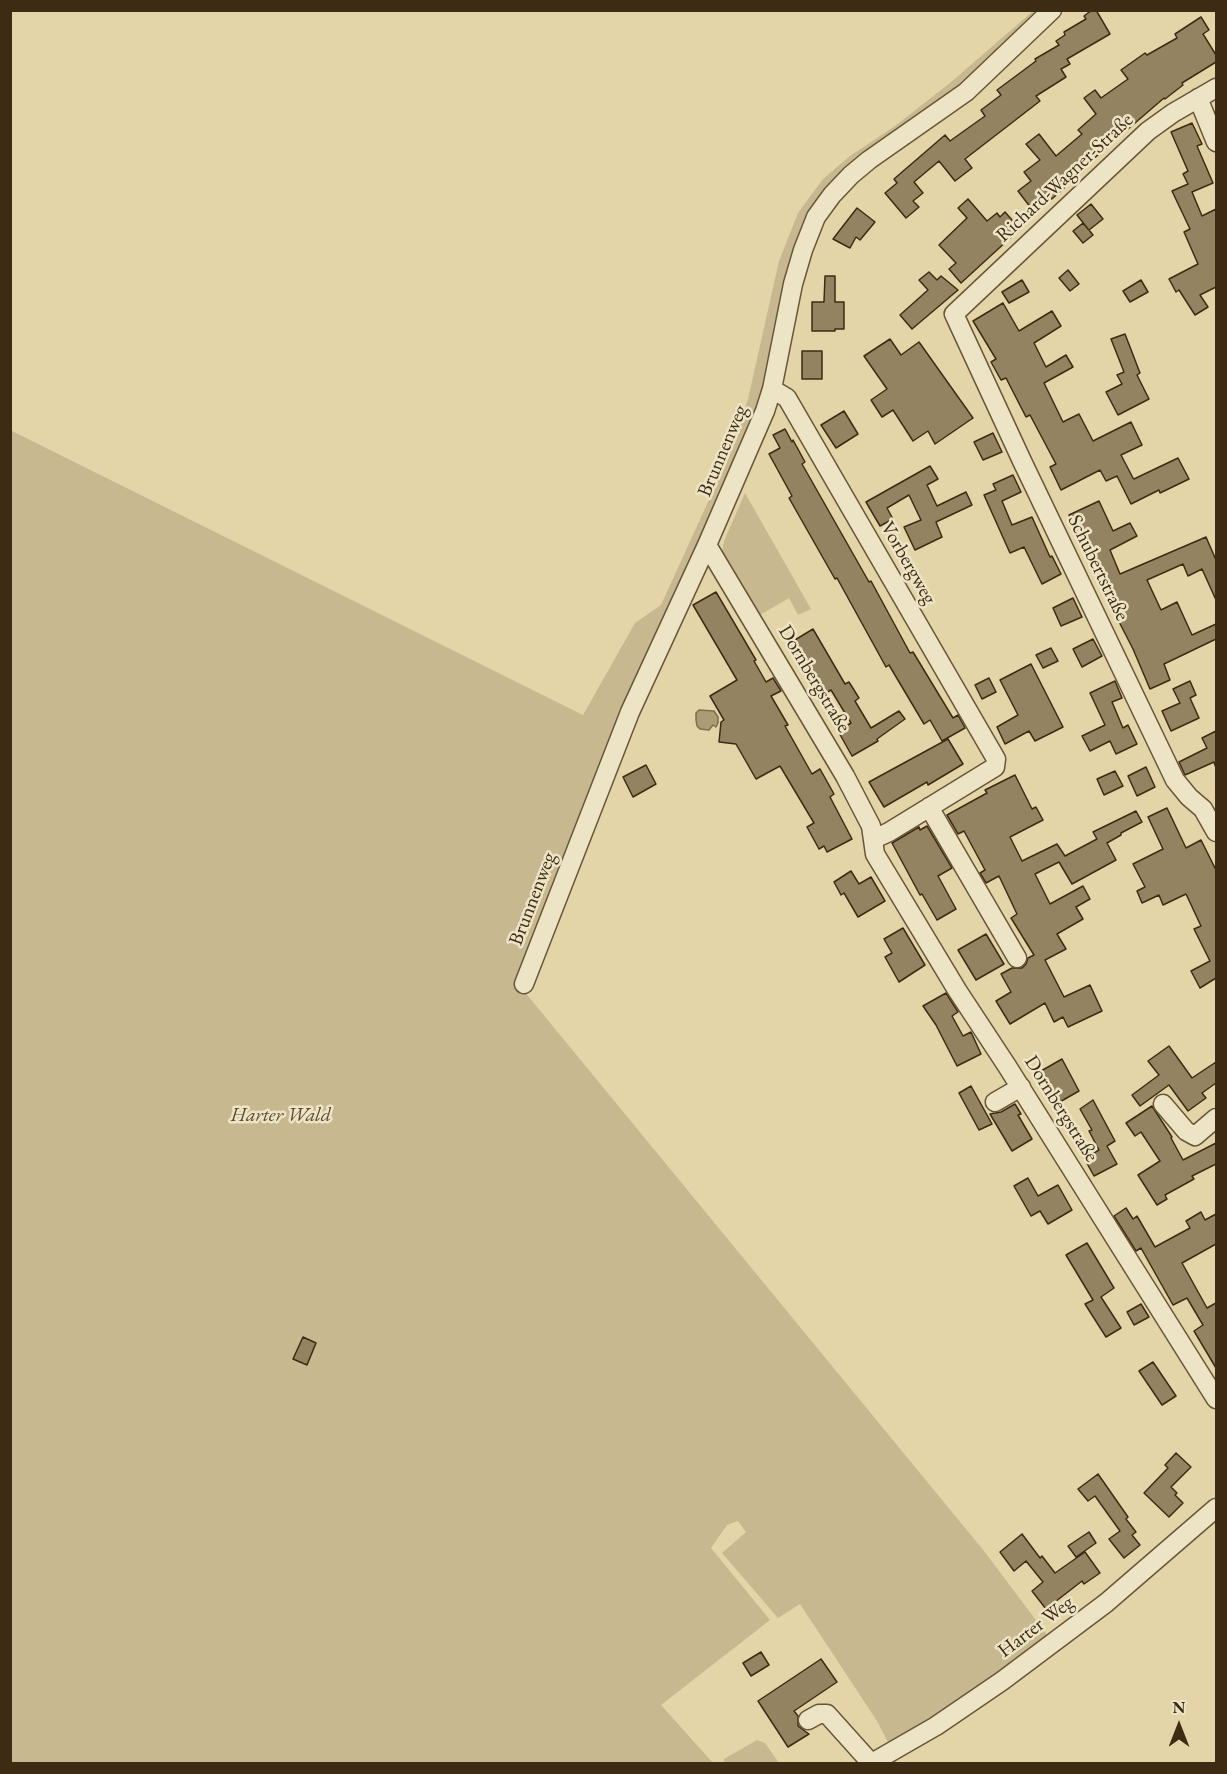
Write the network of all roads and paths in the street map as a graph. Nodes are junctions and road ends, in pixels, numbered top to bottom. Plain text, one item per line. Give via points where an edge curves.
1 (1052, 10) edge
2 (1216, 88) edge
3 (1198, 98) junction
4 (1216, 142) edge
5 (954, 314) joint
6 (772, 389) junction
7 (707, 545) junction
8 (1210, 805) edge
9 (929, 807) junction
10 (1216, 832) edge
11 (874, 839) junction
12 (1017, 958) dead end
13 (524, 984) dead end
14 (1021, 1087) junction
15 (995, 1102) dead end
16 (1162, 1104) dead end
17 (1216, 1118) edge
18 (1216, 1399) edge
19 (1216, 1508) edge
20 (808, 1720) dead end
21 (870, 1763) edge

1 - 6 street, Brunnenweg via 966,92 869,160 832,195 816,217 803,250
2 - 3 street, Richard-Wagner-Straße
3 - 4 street
3 - 5 street, Richard-Wagner-Straße via 1148,131
5 - 8 street, Schubertstraße via 1175,780 1189,797
6 - 7 street, Brunnenweg
6 - 9 street, Vorbergweg via 787,398 996,759 995,767
7 - 11 street, Dornbergstraße via 845,776
7 - 13 street, Brunnenweg via 630,712
8 - 10 street, Schubertstraße
9 - 11 street
9 - 12 street
11 - 14 street, Dornbergstraße via 875,854
14 - 15 street
14 - 18 street, Dornbergstraße
16 - 17 street via 1195,1136
19 - 21 street, Harter Weg via 1106,1603 1012,1674 936,1726
20 - 21 street via 819,1713 827,1714

